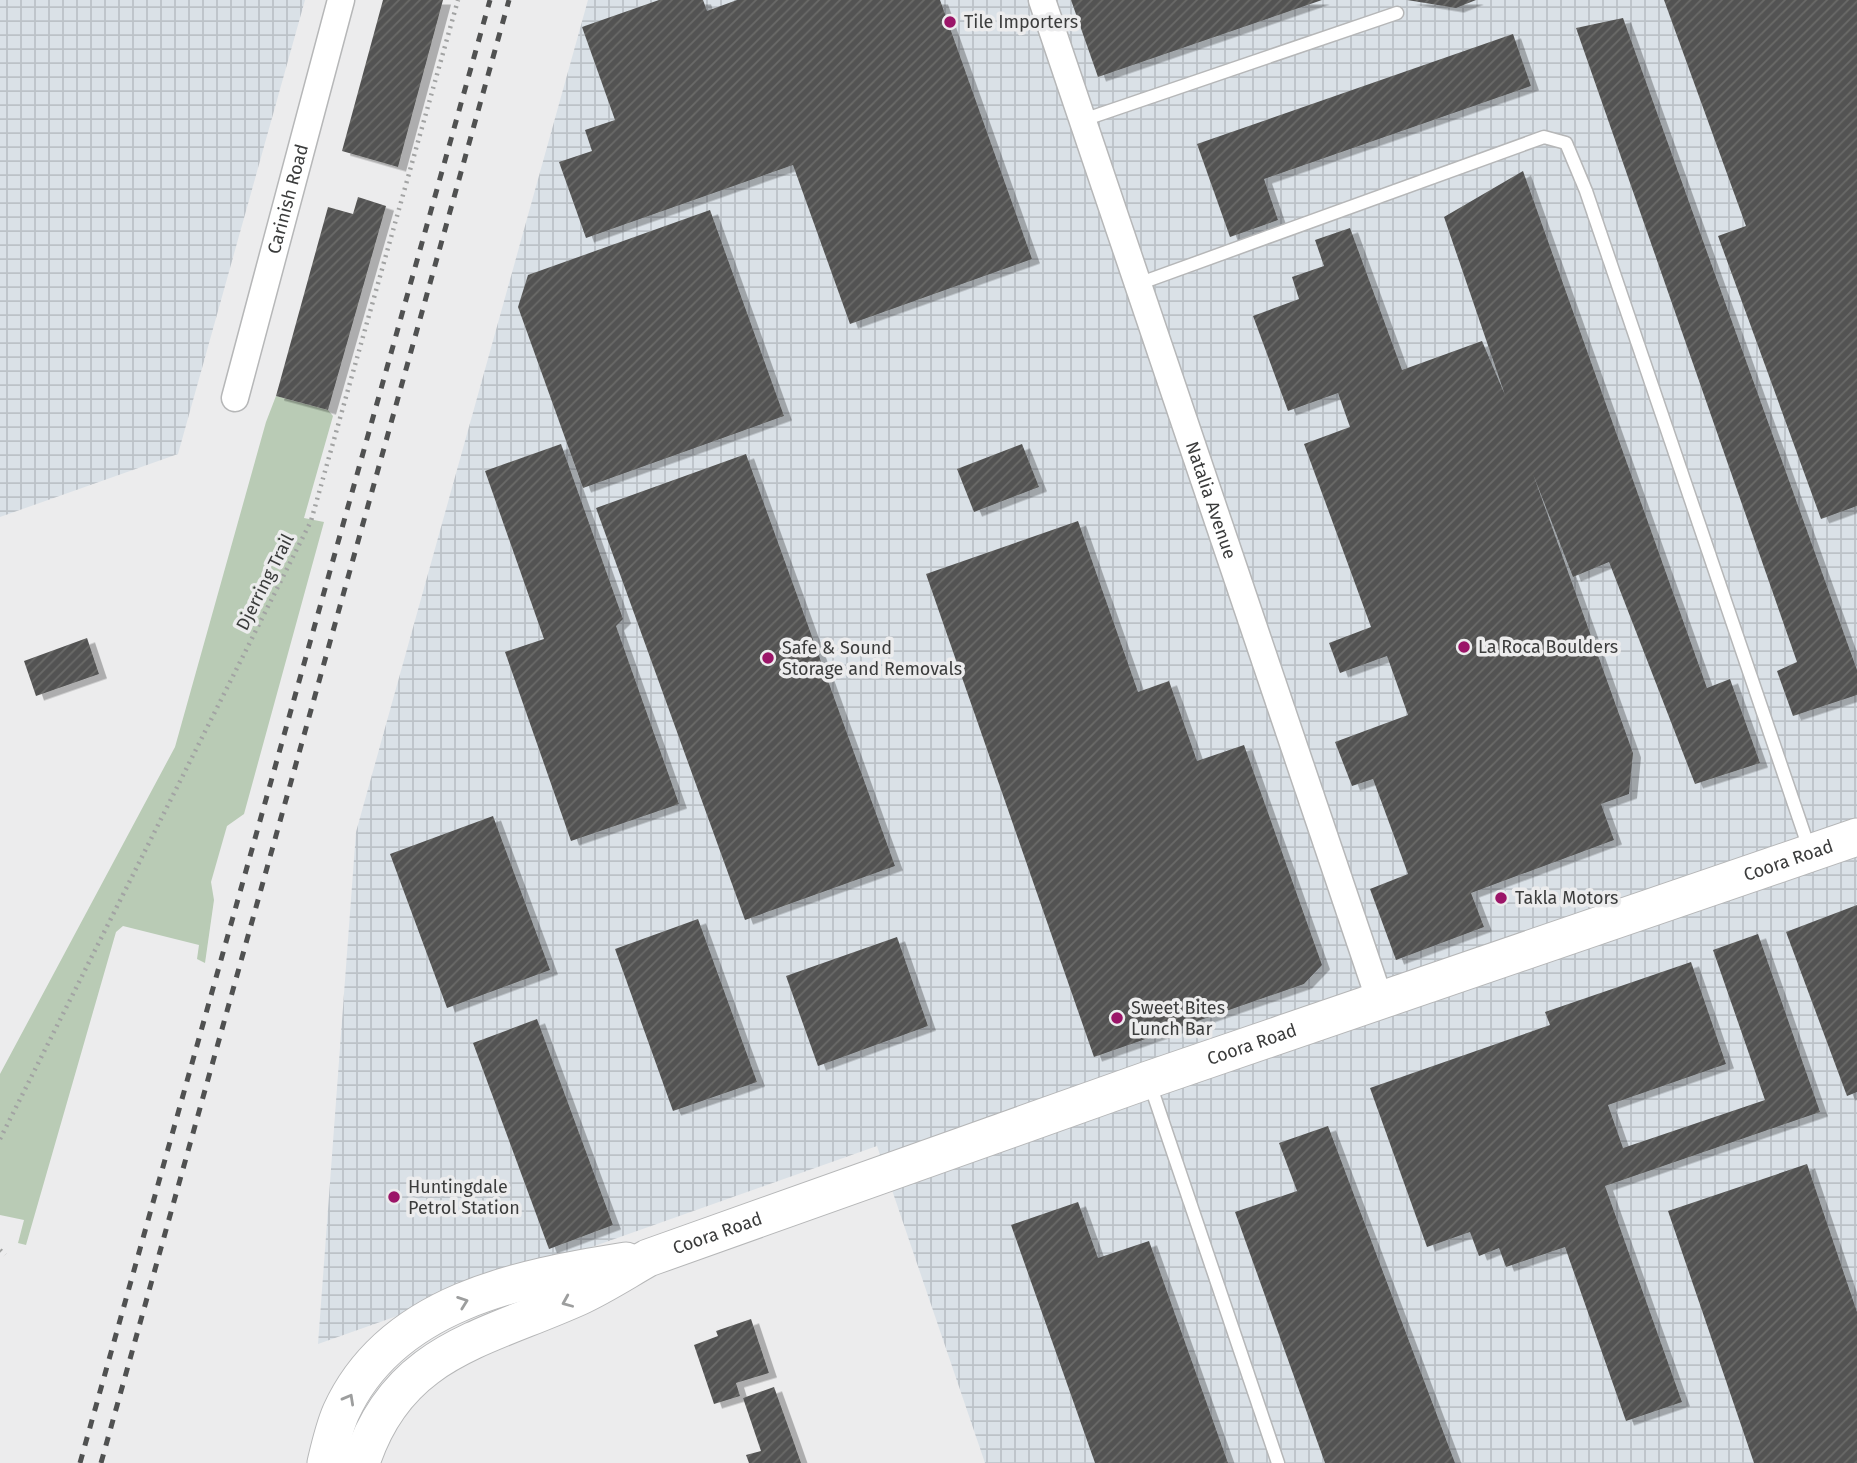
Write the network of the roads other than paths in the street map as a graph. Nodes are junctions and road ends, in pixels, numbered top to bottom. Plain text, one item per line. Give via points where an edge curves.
1 (341, 0) edge
2 (1042, 0) edge
3 (1397, 13) dead end
4 (1083, 120) junction
5 (1138, 284) junction
6 (235, 398) dead end
7 (1857, 837) edge
8 (1811, 853) junction
9 (1380, 1001) junction
10 (1148, 1080) junction
11 (648, 1258) junction
12 (326, 1463) edge
13 (361, 1463) edge
14 (1278, 1463) edge

1 - 6 street, Carinish Road
2 - 4 street, Natalia Avenue
3 - 4 lane
4 - 5 street, Natalia Avenue
5 - 8 lane via 1544,137 1566,143
5 - 9 street, Natalia Avenue
7 - 8 street, Coora Road
8 - 9 street, Coora Road
9 - 10 street, Coora Road
10 - 11 street, Coora Road
10 - 14 lane
12 -> 11 street, Coora Road via 341,1412 356,1386 403,1333 441,1310 498,1289 569,1270
11 -> 13 street, Coora Road via 581,1296 466,1342 426,1366 389,1403

